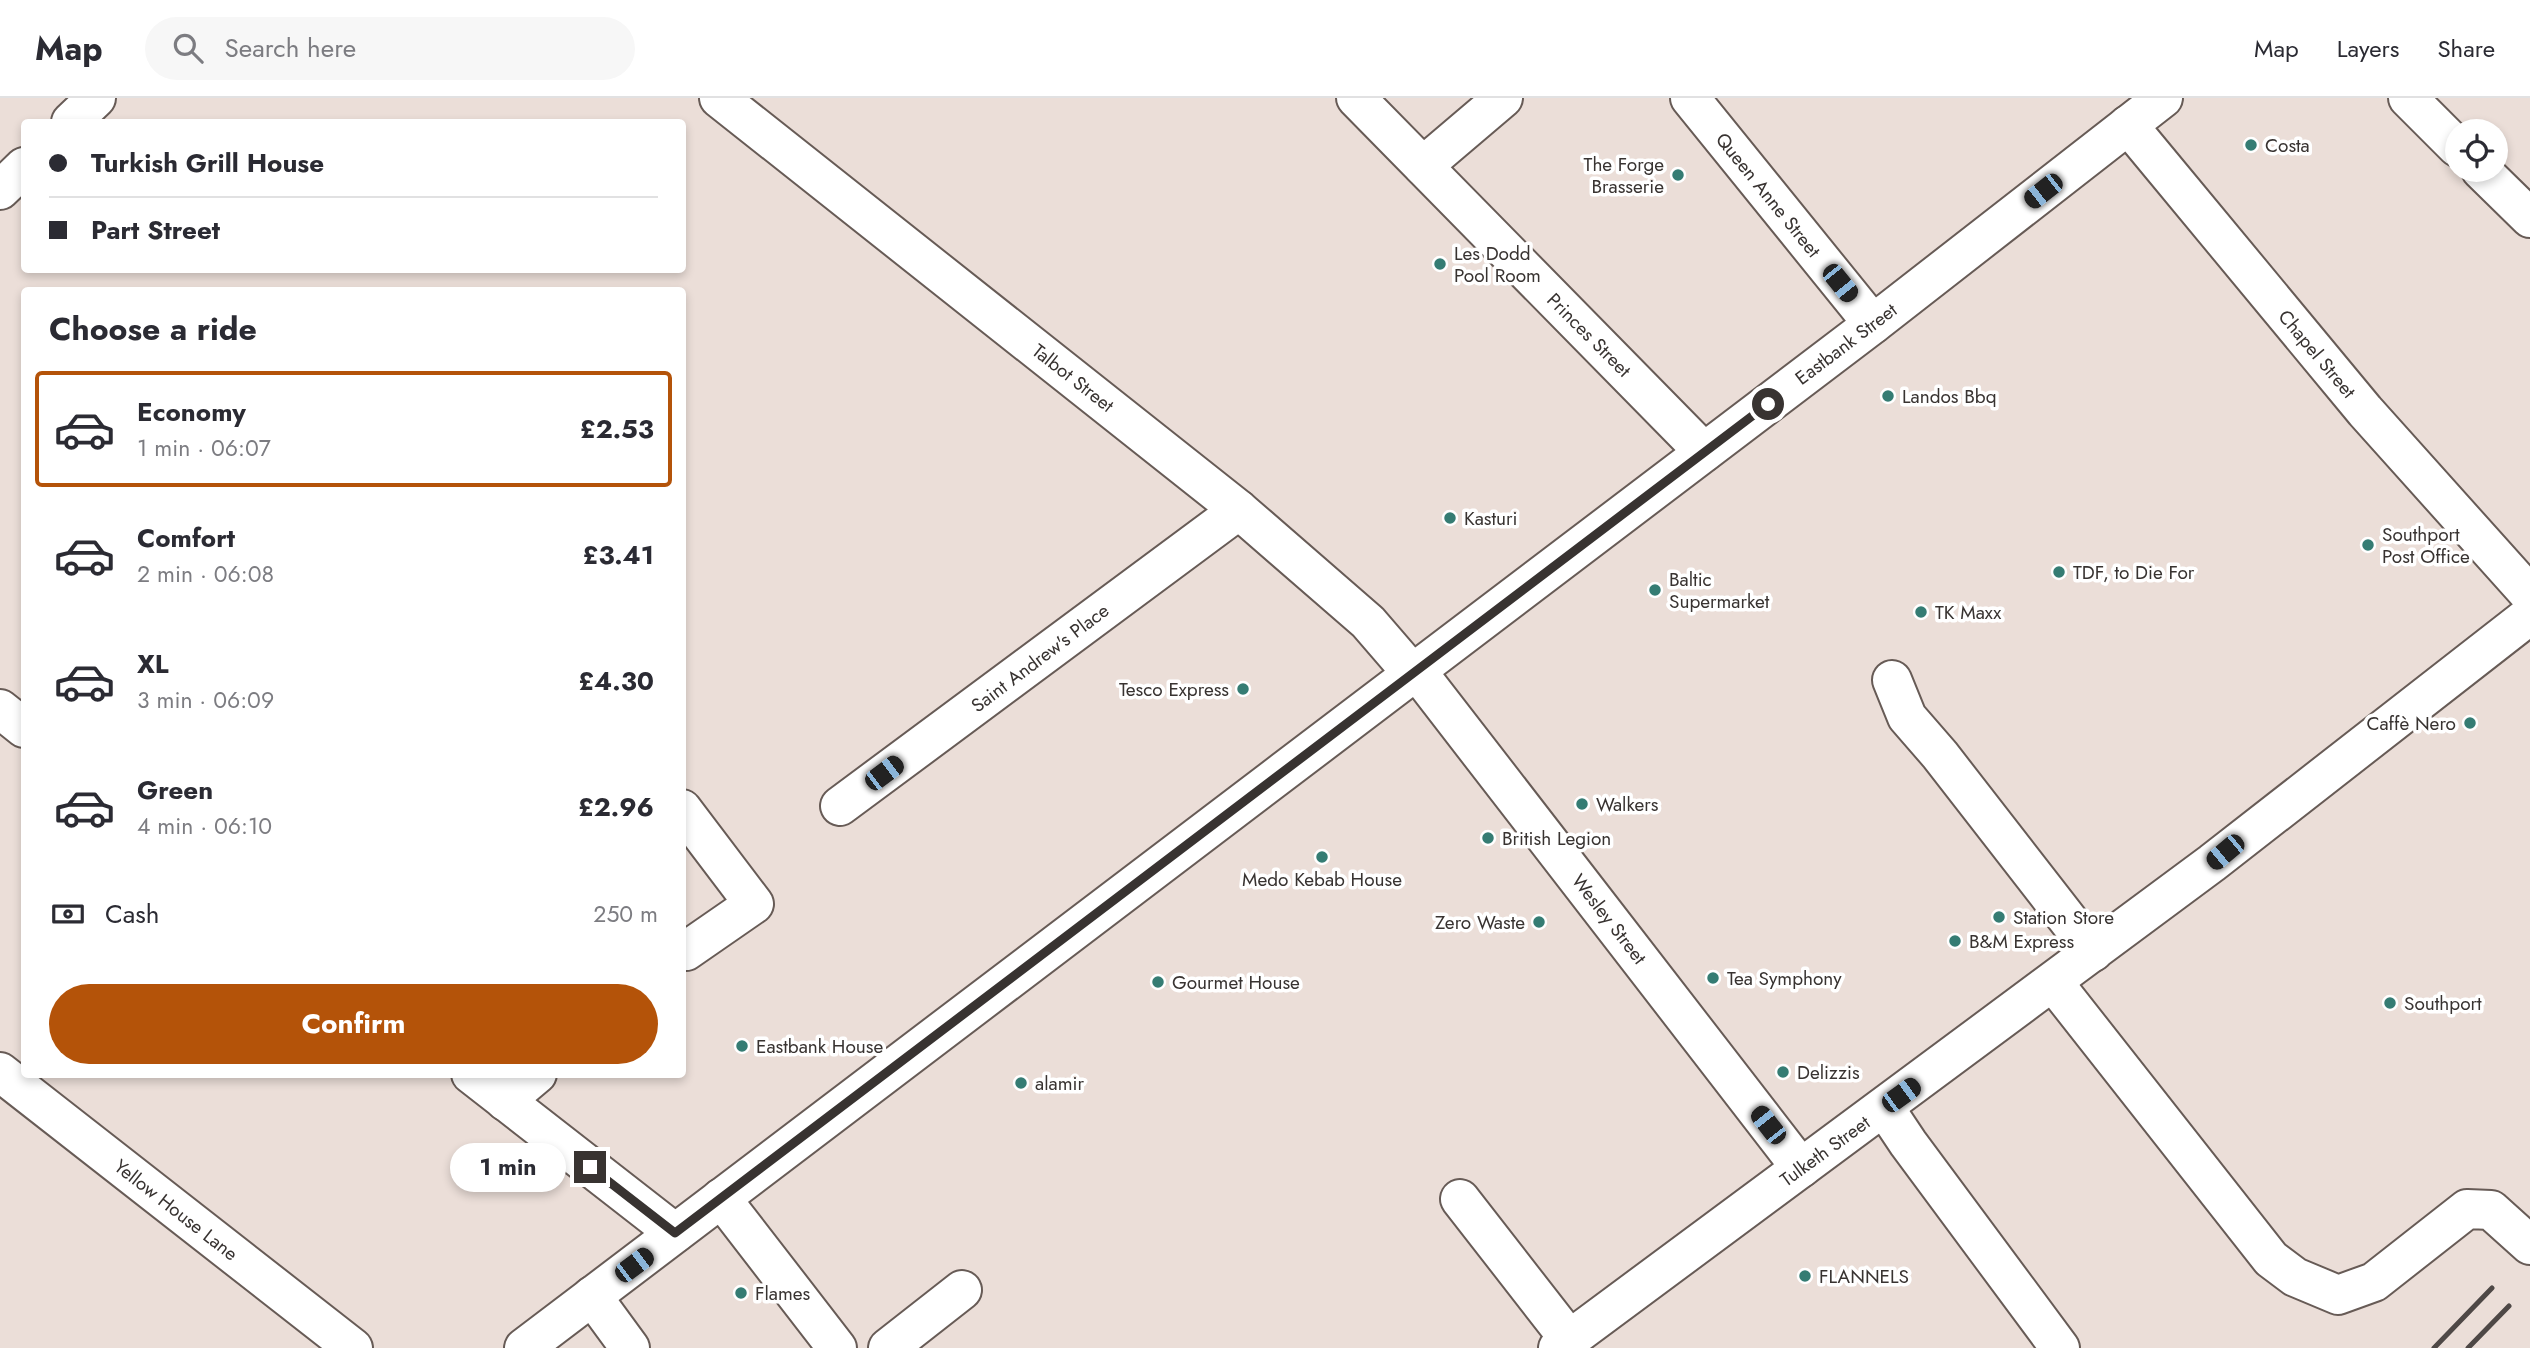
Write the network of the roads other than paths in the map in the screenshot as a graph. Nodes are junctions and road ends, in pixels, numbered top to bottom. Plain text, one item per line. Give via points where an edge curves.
1 (96, 98) edge
2 (719, 98) edge
3 (1356, 98) edge
4 (1503, 98) edge
5 (1690, 98) edge
6 (2163, 98) edge
7 (2408, 98) edge
8 (74, 119) edge
9 (2128, 125) junction
10 (2445, 135) edge
11 (1423, 166) junction
12 (21, 170) edge
13 (2492, 182) edge
14 (0, 190) edge
15 (2530, 218) edge
16 (1873, 324) junction
17 (1704, 452) junction
18 (1239, 510) junction
19 (2524, 578) edge
20 (2530, 615) edge
21 (1414, 672) junction
22 (1892, 680) dead end
23 (840, 806) dead end
24 (686, 814) edge
25 (686, 950) edge
26 (2093, 952) junction
27 (2053, 982) junction
28 (0, 1072) edge
29 (476, 1078) edge
30 (532, 1078) edge
31 (505, 1101) junction
32 (1884, 1107) junction
33 (1801, 1168) junction
34 (721, 1198) junction
35 (1460, 1199) dead end
36 (675, 1233) junction
37 (2530, 1245) edge
38 (962, 1290) dead end
39 (592, 1296) junction
40 (1564, 1344) edge
41 (353, 1348) edge
42 (524, 1348) edge
43 (630, 1348) edge
44 (837, 1348) edge
45 (888, 1348) edge
46 (2060, 1348) edge

1 - 8 main road
2 - 18 main road, Talbot Street
3 - 11 main road, Princes Street
4 - 11 main road
5 - 16 main road, Queen Anne Street
6 - 9 main road, Eastbank Street
7 - 10 main road
9 - 16 main road, Eastbank Street
9 - 19 main road, Chapel Street via 2365,411
11 - 17 main road, Princes Street
12 - 14 main road
13 - 15 main road
16 - 17 main road, Eastbank Street
17 - 21 main road, Eastbank Street
18 - 21 main road, Talbot Street via 1367,622
18 - 23 main road, Saint Andrew's Place
20 - 26 main road, Tulketh Street
21 - 33 main road, Wesley Street
21 - 34 main road, Eastbank Street
22 - 26 main road via 1907,717
24 - 25 main road via 754,904
26 - 27 main road, Tulketh Street
27 - 32 main road, Tulketh Street
27 - 37 main road via 2271,1259 2295,1277 2338,1295 2374,1282 2467,1209 2491,1210
28 - 41 main road, Yellow House Lane
29 - 31 main road
30 - 31 main road
31 - 36 main road
32 - 33 main road, Tulketh Street
32 - 46 main road
33 - 40 main road, Tulketh Street
34 - 36 main road, Eastbank Street
34 - 44 main road
35 - 40 main road
36 - 39 main road, Eastbank Street
38 - 45 main road
39 - 42 main road, Eastbank Street
39 - 43 main road

